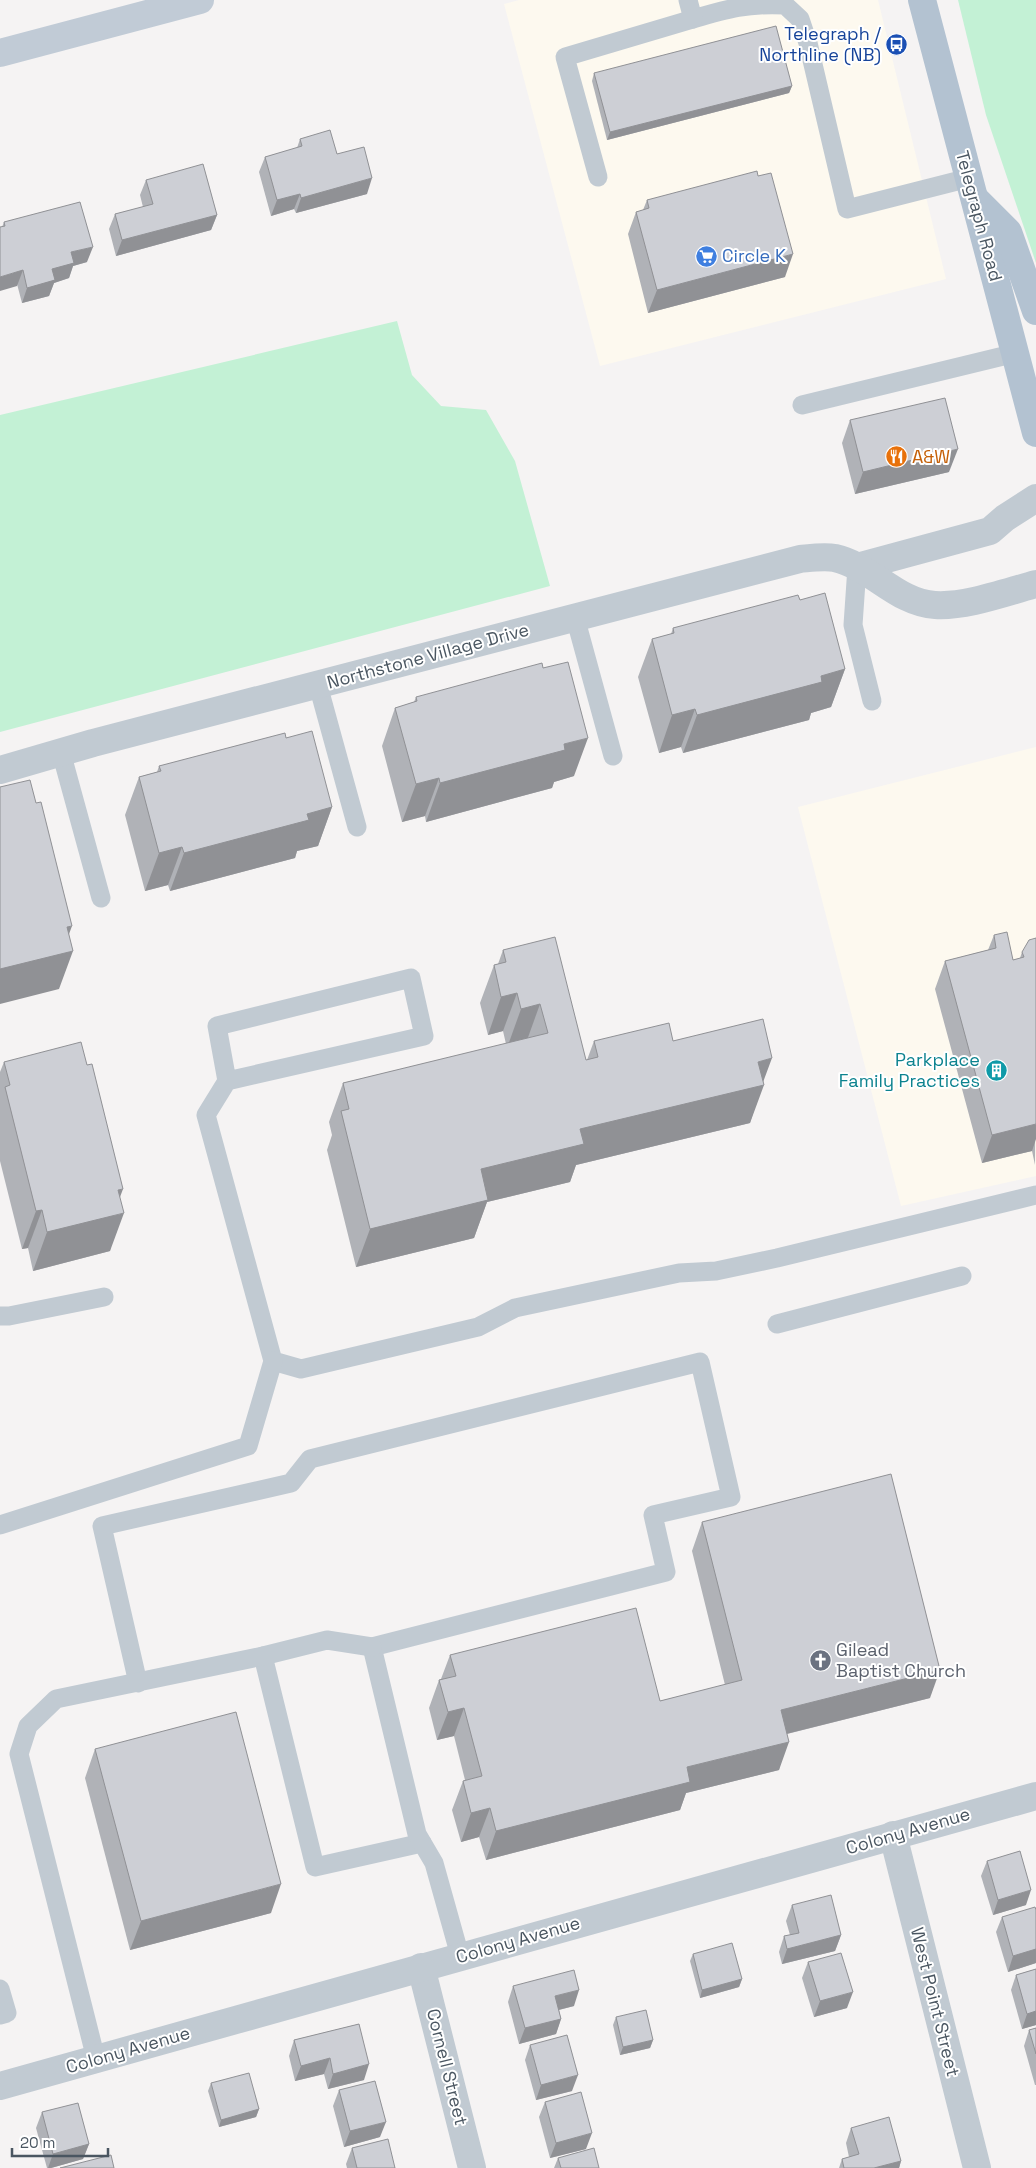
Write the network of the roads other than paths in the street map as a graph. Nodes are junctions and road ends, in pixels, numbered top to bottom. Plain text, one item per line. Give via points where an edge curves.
1 (200, 0) edge
2 (688, 0) edge
3 (922, 0) edge
4 (155, 6) edge
5 (693, 19) junction
6 (0, 52) edge
7 (598, 177) dead end
8 (972, 188) junction
9 (1036, 311) edge
10 (1016, 353) junction
11 (802, 405) dead end
12 (1036, 432) edge
13 (1036, 498) edge
14 (858, 567) junction
15 (1036, 584) edge
16 (575, 617) junction
17 (318, 685) junction
18 (872, 701) dead end
19 (61, 752) junction
20 (614, 756) dead end
21 (0, 770) edge
22 (357, 827) dead end
23 (102, 898) dead end
24 (227, 1081) junction
25 (1036, 1195) edge
26 (962, 1276) dead end
27 (104, 1297) dead end
28 (0, 1316) edge
29 (777, 1324) dead end
30 (273, 1361) junction
31 (0, 1526) edge
32 (372, 1647) junction
33 (262, 1656) junction
34 (138, 1683) junction
35 (1036, 1796) edge
36 (893, 1836) junction
37 (422, 1843) junction
38 (460, 1956) junction
39 (421, 1967) junction
40 (0, 1989) edge
41 (0, 2015) edge
42 (96, 2059) junction
43 (0, 2086) edge
44 (472, 2168) edge
45 (977, 2168) edge

1 - 4 main road
2 - 5 lane
3 - 8 main road, Telegraph Road
4 - 6 main road
5 - 7 lane via 564,57
5 - 8 lane via 757,4 785,5 800,19 847,209
8 - 9 main road via 1008,232
8 - 10 main road, Telegraph Road
10 - 11 lane
10 - 12 main road, Telegraph Road
13 - 14 street via 990,531
14 - 15 street, Northstone Village Drive via 911,599 934,606 966,602
14 - 16 street, Northstone Village Drive via 834,558 800,558
14 - 18 lane via 853,625
16 - 17 street, Northstone Village Drive
16 - 20 lane
17 - 19 street, Northstone Village Drive
17 - 22 lane
19 - 21 street, Northstone Village Drive
19 - 23 lane
24 - 24 lane via 424,1036 411,978 217,1026
24 - 30 lane via 206,1115
25 - 30 lane via 777,1258 716,1271 679,1273 515,1308 478,1327 301,1369
26 - 29 lane
27 - 28 lane
30 - 31 lane via 248,1446
32 - 33 lane via 326,1640
32 - 34 lane via 666,1572 653,1515 731,1497 700,1362 310,1458 291,1483 102,1526
32 - 37 lane via 417,1834
33 - 34 lane
33 - 37 lane via 315,1867
34 - 42 lane via 56,1699 28,1726 19,1754
35 - 36 street, Colony Avenue
36 - 38 street, Colony Avenue
36 - 45 street, West Point Street
37 - 38 lane via 434,1863
38 - 39 street, Colony Avenue
39 - 42 street, Colony Avenue
39 - 44 street, Cornell Street
40 - 41 lane via 7,2013
42 - 43 street, Colony Avenue

